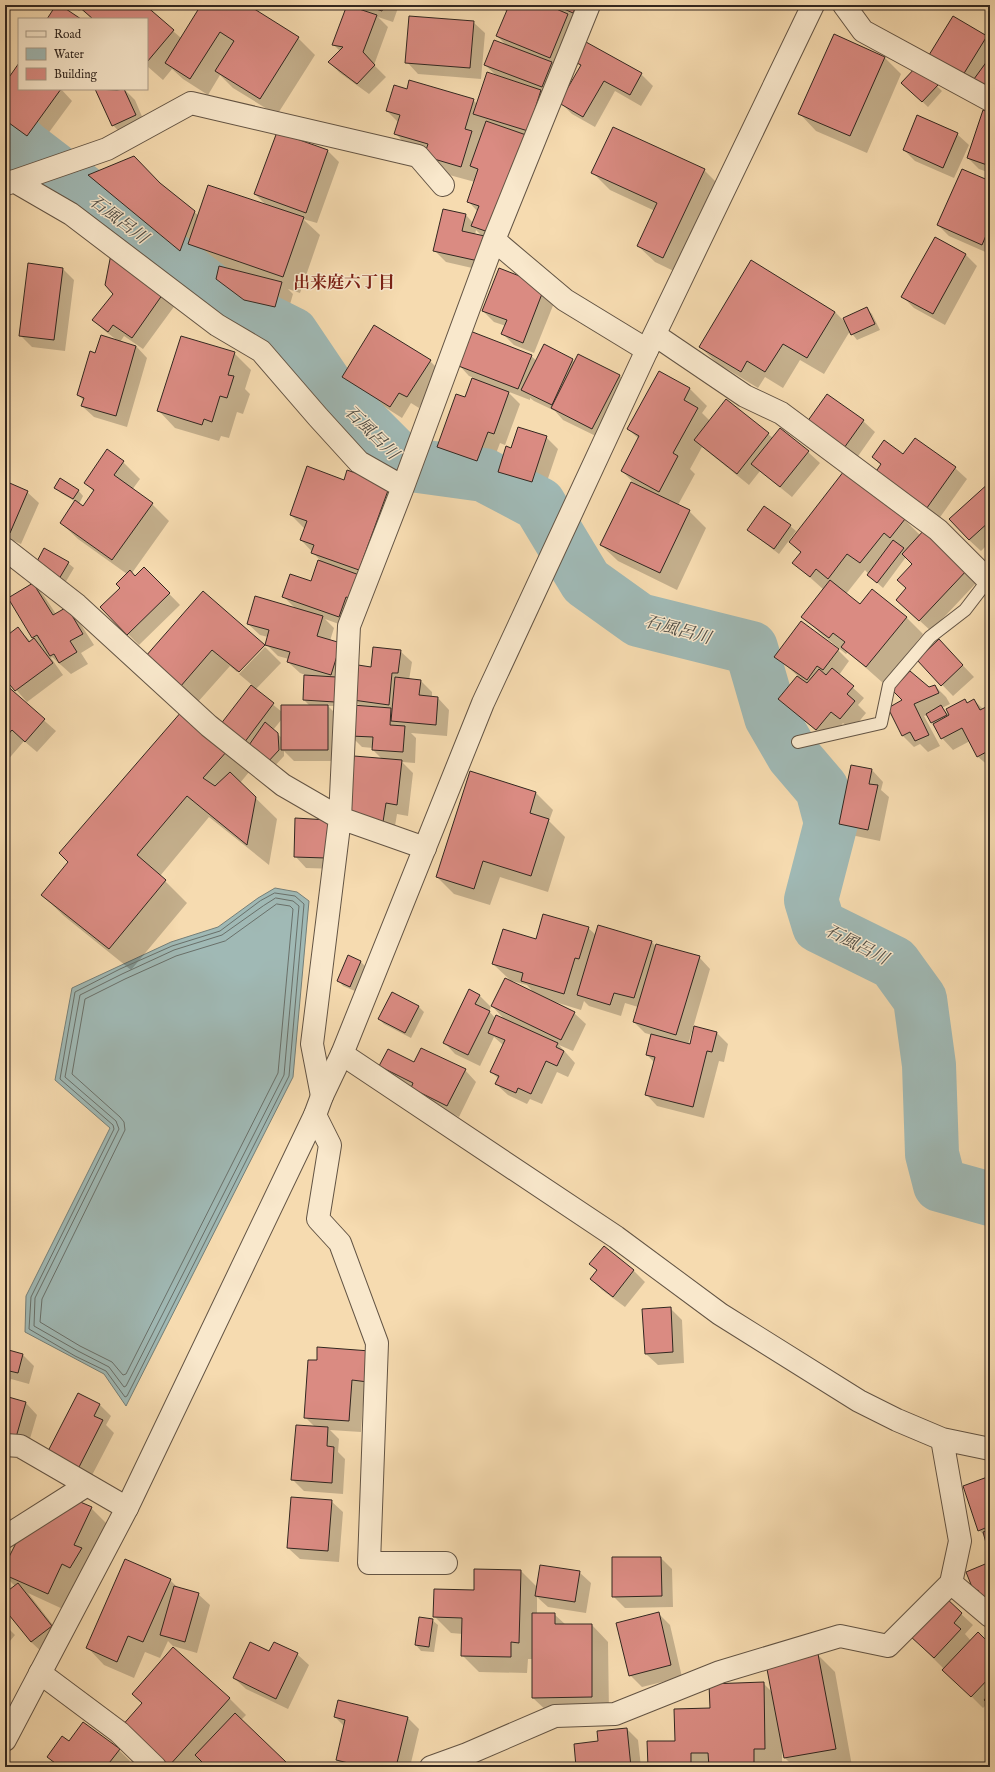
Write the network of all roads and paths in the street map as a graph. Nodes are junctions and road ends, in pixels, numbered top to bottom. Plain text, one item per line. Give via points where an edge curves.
1 (589, 5) edge
2 (813, 5) edge
3 (844, 5) edge
4 (990, 100) edge
5 (17, 180) edge
6 (443, 185) dead end
7 (494, 240) junction
8 (651, 342) junction
9 (404, 482) junction
10 (5, 549) edge
11 (989, 581) edge
12 (798, 742) dead end
13 (340, 818) junction
14 (425, 848) junction
15 (342, 1054) junction
16 (318, 1106) junction
17 (942, 1439) junction
18 (5, 1445) edge
19 (990, 1449) edge
20 (87, 1485) junction
21 (127, 1508) junction
22 (5, 1537) edge
23 (446, 1563) dead end
24 (951, 1583) junction
25 (990, 1616) edge
26 (40, 1673) junction
27 (5, 1740) edge
28 (155, 1767) edge
29 (431, 1767) edge

1 - 7 street
2 - 8 street
3 - 4 street via 863,31
5 - 6 street via 107,149 191,103 418,156
5 - 9 street via 71,214 217,325 261,351 359,462
7 - 8 street via 564,300
7 - 9 street
8 - 11 street via 745,396 781,413 938,530
8 - 14 street via 483,703
9 - 13 street via 349,626
10 - 13 street via 77,606 209,726 283,786
11 - 12 lane via 965,610 930,637 889,685 881,723
13 - 14 street
13 - 16 street via 312,1044
14 - 15 street
15 - 16 street
15 - 17 street via 616,1237 720,1314 859,1401
16 - 21 street
16 - 23 street via 330,1145 318,1219 340,1243 377,1343 369,1563
17 - 19 street
17 - 24 street via 960,1541
18 - 20 street via 20,1446
20 - 21 street
20 - 22 street
21 - 26 street
24 - 25 street
24 - 29 street via 888,1646 840,1636 720,1672 615,1714 555,1716
26 - 27 street
26 - 28 street via 118,1732

